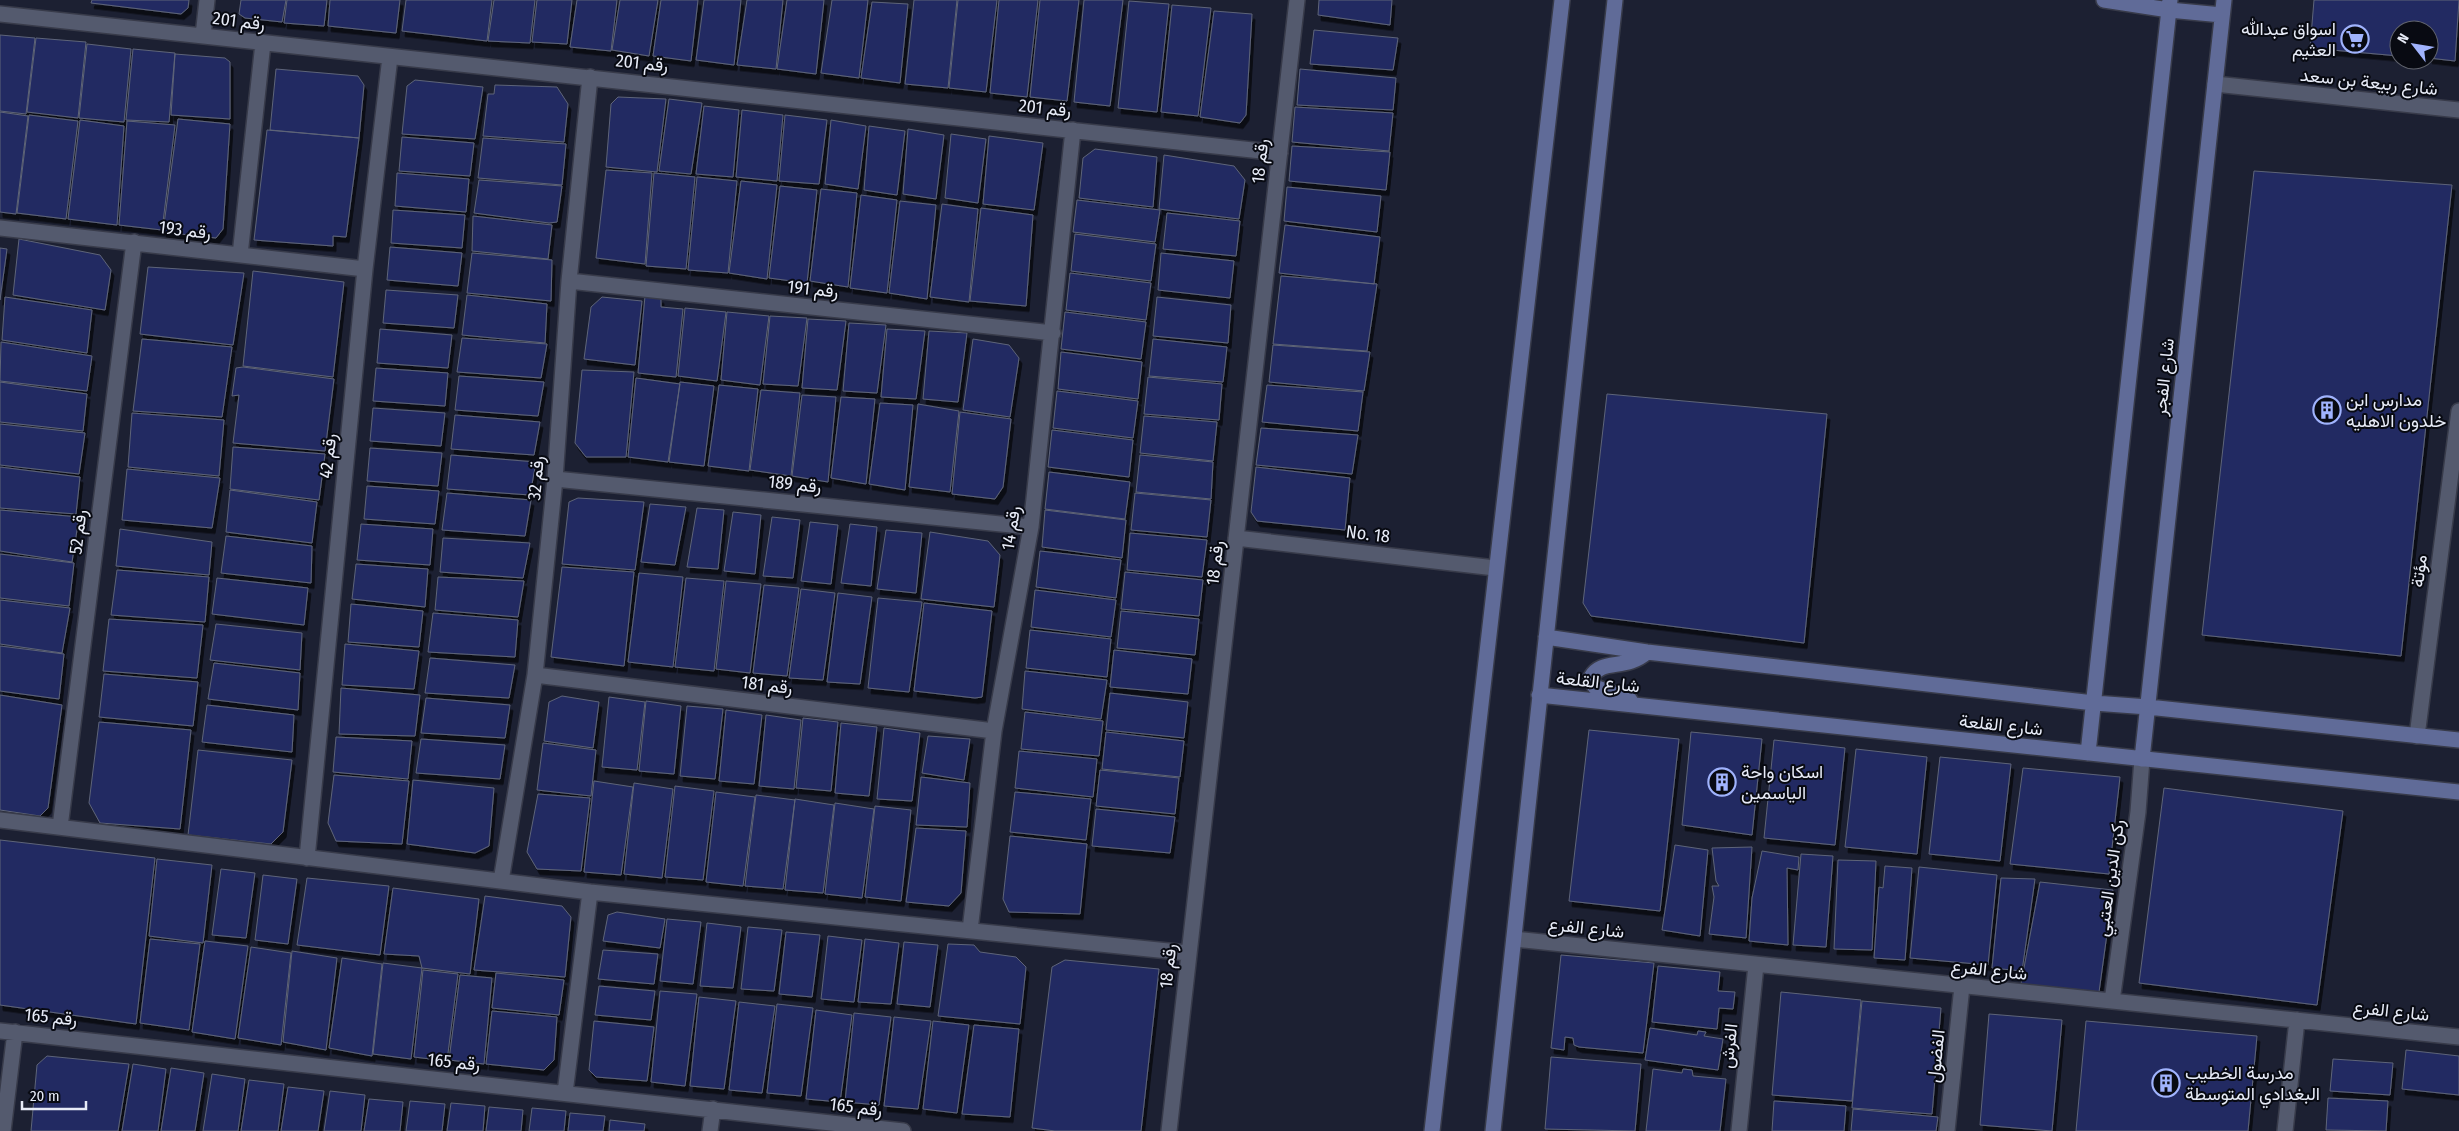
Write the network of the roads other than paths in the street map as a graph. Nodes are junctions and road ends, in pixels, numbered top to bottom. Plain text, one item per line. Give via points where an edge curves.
1 (207, 0) edge
2 (1297, 0) edge
3 (1562, 0) edge
4 (1607, 0) edge
5 (1615, 0) edge
6 (2104, 0) edge
7 (2169, 5) edge
8 (2223, 8) edge
9 (0, 14) edge
10 (203, 36) junction
11 (263, 43) junction
12 (1612, 43) junction
13 (390, 57) junction
14 (590, 76) junction
15 (2215, 84) junction
16 (2459, 110) edge
17 (1073, 130) junction
18 (1280, 153) junction
19 (0, 228) edge
20 (134, 242) junction
21 (240, 255) junction
22 (365, 269) junction
23 (569, 282) junction
24 (1053, 333) junction
25 (2459, 411) edge
26 (555, 479) junction
27 (2452, 512) edge
28 (1031, 527) junction
29 (1236, 538) junction
30 (1495, 568) junction
31 (1546, 637) junction
32 (1647, 652) junction
33 (535, 675) junction
34 (1539, 694) junction
35 (2094, 703) junction
36 (1640, 705) junction
37 (2148, 707) junction
38 (994, 731) junction
39 (2417, 736) junction
40 (2459, 740) edge
41 (2088, 753) junction
42 (2142, 759) junction
43 (2459, 792) edge
44 (0, 820) edge
45 (60, 826) junction
46 (307, 858) junction
47 (501, 881) junction
48 (590, 892) junction
49 (970, 930) junction
50 (1514, 940) junction
51 (1188, 954) junction
52 (1756, 964) junction
53 (1962, 986) junction
54 (2112, 1001) junction
55 (2297, 1020) junction
56 (0, 1030) edge
57 (16, 1032) junction
58 (2459, 1037) edge
59 (565, 1093) junction
60 (713, 1109) junction
61 (4, 1131) edge
62 (710, 1131) edge
63 (903, 1131) edge
64 (1169, 1131) edge
65 (1432, 1131) edge
66 (1493, 1131) edge
67 (1739, 1131) edge
68 (1947, 1131) edge
69 (2285, 1131) edge

1 - 10 street
2 - 18 street, رقم 18
3 - 30 street
4 - 12 street
5 - 12 street
6 - 7 street
7 - 8 street
7 - 35 street, شارع الفجر
8 - 15 street, شارع الفجر
9 - 10 street, رقم 201
10 - 11 street, رقم 201
11 - 13 street, رقم 201
11 - 21 street
12 - 31 street
13 - 14 street, رقم 201
13 - 22 street, رقم 42
14 - 17 street, رقم 201
14 - 23 street, رقم 32
15 - 16 street, شارع ربيعة بن سعد
15 - 37 street, شارع الفجر
17 - 18 street, رقم 201
17 - 24 street, رقم 14
18 - 29 street, رقم 18
19 - 20 street, رقم 193
20 - 21 street, رقم 193
20 - 45 street, رقم 52
21 - 22 street, رقم 193
22 - 46 street, رقم 42
23 - 24 street, رقم 191
23 - 26 street, رقم 32
24 - 28 street, رقم 14
25 - 27 street, مؤتة
26 - 28 street, رقم 189
26 - 33 street, رقم 32
27 - 39 street, مؤتة
28 - 38 street, رقم 14
29 - 30 street, No. 18
29 - 51 street, رقم 18
30 - 65 street
31 - 32 street, شارع القلعة
31 - 34 street
32 - 35 street, شارع القلعة
32 - 36 street via 1631,663 1604,665 1591,678 1595,687
33 - 38 street, رقم 181
33 - 47 street, رقم 32
34 - 36 street, شارع القلعة
34 - 50 street
35 - 37 street, شارع القلعة
35 - 41 street, شارع الفجر
36 - 41 street, شارع القلعة
37 - 39 street, شارع القلعة
37 - 42 street, شارع الفجر
38 - 49 street, رقم 14
39 - 40 street, شارع القلعة
41 - 42 street, شارع القلعة
42 - 43 street, شارع القلعة
42 - 54 street, ركن الدين العتبي via 2138,812
44 - 45 street
45 - 46 street
46 - 47 street
47 - 48 street
48 - 49 street
48 - 59 street
49 - 51 street
50 - 52 street, شارع الفرع
50 - 66 street
51 - 64 street, رقم 18
52 - 53 street, شارع الفرع
52 - 67 street, الفرش
53 - 54 street, شارع الفرع
53 - 68 street, الفضول
54 - 55 street, شارع الفرع
55 - 58 street, شارع الفرع
55 - 69 street
56 - 57 street, رقم 165
57 - 59 street, رقم 165
57 - 61 street
59 - 60 street, رقم 165
60 - 62 street
60 - 63 street, رقم 165

